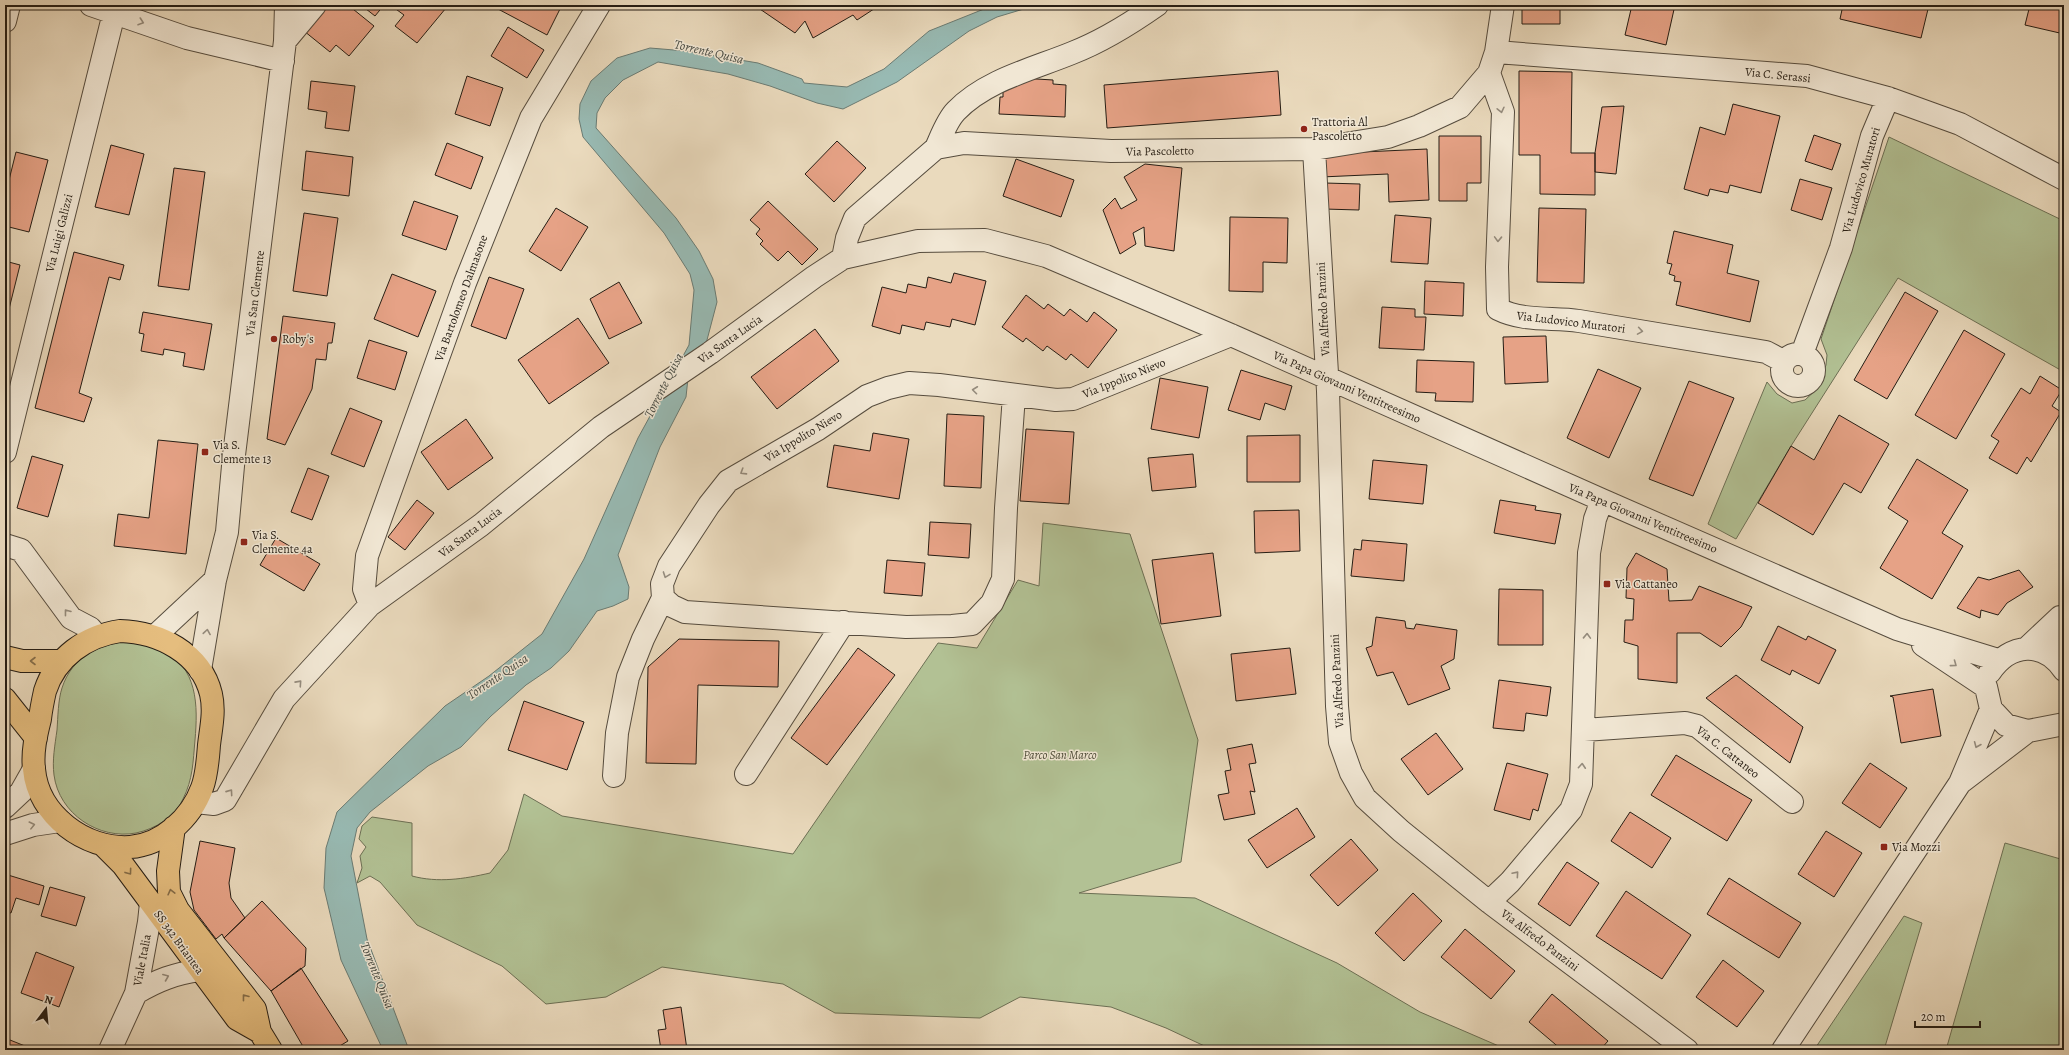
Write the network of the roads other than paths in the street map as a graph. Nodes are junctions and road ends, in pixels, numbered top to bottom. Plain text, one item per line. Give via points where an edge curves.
1 (9, 5) edge
2 (91, 5) edge
3 (286, 5) edge
4 (315, 5) edge
5 (599, 5) edge
6 (1157, 5) edge
7 (1503, 5) edge
8 (114, 13) junction
9 (5, 21) edge
10 (284, 51) junction
11 (1496, 52) junction
12 (1489, 73) junction
13 (1888, 98) junction
14 (936, 148) junction
15 (1314, 149) junction
16 (2064, 179) edge
17 (843, 258) junction
18 (790, 296) joint
19 (1231, 335) junction
20 (1327, 377) junction
21 (1014, 395) junction
22 (5, 452) edge
23 (1602, 500) junction
24 (5, 545) edge
25 (215, 580) junction
26 (663, 598) junction
27 (370, 605) junction
28 (2062, 613) edge
29 (844, 622) junction
30 (1897, 628) junction
31 (97, 636) junction
32 (155, 636) junction
33 (2027, 648) junction
34 (5, 657) edge
35 (1998, 660) junction
36 (62, 661) junction
37 (2061, 665) edge
38 (200, 670) junction
39 (1986, 687) junction
40 (5, 699) edge
41 (2064, 708) edge
42 (1991, 709) junction
43 (2045, 728) edge
44 (1584, 730) junction
45 (36, 738) junction
46 (34, 769) junction
47 (746, 774) dead end
48 (614, 776) dead end
49 (1960, 783) junction
50 (196, 802) junction
51 (1792, 802) dead end
52 (5, 807) edge
53 (60, 821) junction
54 (174, 828) junction
55 (5, 834) edge
56 (103, 845) junction
57 (1489, 902) junction
58 (151, 903) junction
59 (200, 970) junction
60 (136, 993) junction
61 (265, 1041) edge
62 (110, 1050) edge
63 (1687, 1050) edge
64 (1783, 1050) edge

1 - 9 street
2 - 8 street
3 - 10 street, Via San Clemente
4 - 10 street
5 - 27 street, Via Bartolomeo Dalmasone via 531,118 465,283 368,556 364,589
6 - 14 street via 1127,26 974,95 954,112
7 - 11 street, Via Pascoletto
8 -> 10 street via 187,38
8 - 22 street, Via Luigi Galizzi
10 - 25 street, Via San Clemente via 234,455 227,532
11 - 12 street, Via Pascoletto
11 - 13 street, Via C. Serassi via 1807,76
12 -> 13 street, Via Ludovico Muratori via 1503,112 1497,267 1498,309 1510,315 1577,321 1793,358 1841,248 1872,136
12 - 15 street, Via Pascoletto via 1460,107 1419,126 1388,137
13 - 16 street, Via C. Serassi via 1960,124
14 - 15 street, Via Pascoletto via 964,143 1110,151
14 - 17 street via 855,218
15 - 20 street, Via Alfredo Panzini
17 - 18 street, Via Papa Giovanni Ventitreesimo
17 - 19 street, Via Papa Giovanni Ventitreesimo via 918,241 985,240 1046,256
18 - 27 street, Via Santa Lucia via 601,428 481,525
19 - 20 street, Via Papa Giovanni Ventitreesimo
19 - 21 street, Via Ippolito Nievo via 1073,399 1056,400
20 - 23 street, Via Papa Giovanni Ventitreesimo
20 - 57 street, Via Alfredo Panzini via 1333,608 1340,742 1351,773 1365,798 1401,831
21 -> 26 street, Via Ippolito Nievo via 909,383 867,396 818,429 728,482 709,505 669,566 662,584
21 - 29 street via 1003,579 992,603 972,624 906,627
23 - 30 street, Via Papa Giovanni Ventitreesimo
44 -> 23 street via 1589,553 1594,524
31 -> 24 street via 90,628 71,618 21,550
25 - 32 street
38 -> 25 street, Via San Clemente
26 - 29 street via 685,612
26 - 48 street, Via Ippolito Nievo via 628,677 618,733
50 -> 27 street, Via Santa Lucia via 214,804 225,800 284,699
28 - 33 street
28 - 37 street
29 - 47 street
30 - 35 street, Via Papa Giovanni Ventitreesimo
30 -> 39 street, Via Papa Giovanni Ventitreesimo
31 - 32 main road via 120,631
31 - 36 main road
32 - 38 main road via 184,652
33 - 35 street via 2016,650
33 - 37 street via 2043,651
36 -> 34 main road via 22,661
35 - 39 street via 1990,673
36 - 45 main road via 45,690
38 - 50 main road via 211,695 213,713 203,786
39 - 42 street
40 - 45 main road
41 - 43 street via 2058,719
42 - 43 street via 2006,725
42 -> 49 street
43 - 49 street
44 - 51 street, Via C. Cattaneo via 1685,723 1697,726
57 -> 44 street via 1510,882 1571,810 1581,784
45 - 46 main road
46 - 52 street via 21,792
46 - 53 main road via 43,798
49 - 64 street
50 - 54 main road
55 -> 53 street via 33,825
53 - 56 main road via 78,834
54 - 56 main road via 147,844 130,847
61 -> 54 main road, SS 342 Briantea via 255,1009 178,910 169,892 168,872
56 -> 58 main road, SS 342 Briantea via 123,865
57 - 63 street, Via Alfredo Panzini
58 - 59 main road, SS 342 Briantea
58 - 60 street, Viale Italia
60 -> 59 street, Viale Italia via 176,974
59 - 61 main road, SS 342 Briantea via 237,1019
60 - 62 street, Viale Italia

